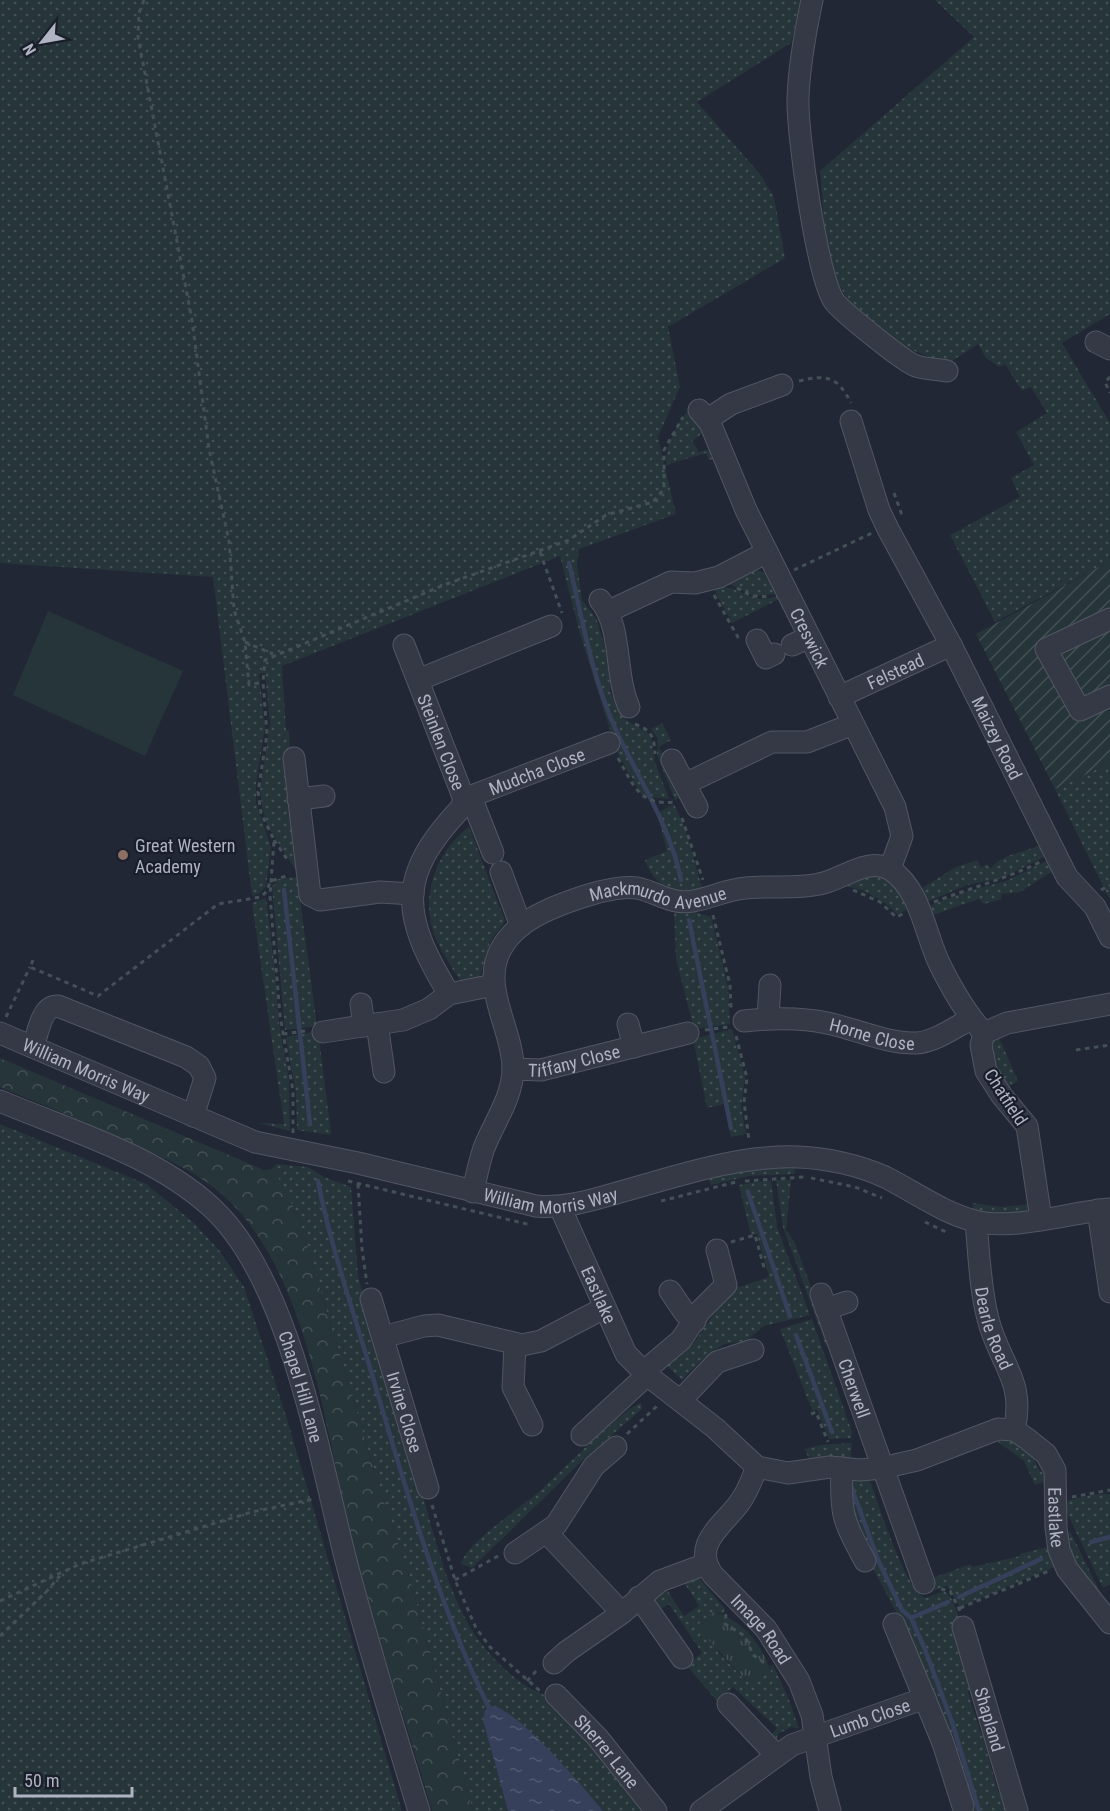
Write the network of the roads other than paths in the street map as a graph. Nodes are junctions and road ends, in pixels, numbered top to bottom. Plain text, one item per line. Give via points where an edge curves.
1 (812, 0) edge
2 (947, 371) dead end
3 (782, 385) dead end
4 (850, 421) dead end
5 (767, 552) junction
6 (1110, 619) edge
7 (551, 626) road end
8 (757, 640) road end
9 (404, 645) dead end
10 (792, 645) junction
11 (951, 645) junction
12 (418, 680) junction
13 (1110, 696) edge
14 (839, 697) junction
15 (629, 713) road end
16 (853, 724) junction
17 (609, 743) road end
18 (294, 758) dead end
19 (664, 758) road end
20 (679, 791) junction
21 (324, 796) dead end
22 (467, 798) junction
23 (298, 799) junction
24 (697, 807) dead end
25 (890, 869) junction
26 (413, 894) junction
27 (521, 926) junction
28 (1110, 937) edge
29 (494, 985) junction
30 (770, 985) dead end
31 (449, 994) junction
32 (361, 1004) dead end
33 (1110, 1004) edge
34 (768, 1018) junction
35 (628, 1024) dead end
36 (734, 1024) road end
37 (370, 1025) junction
38 (3, 1026) edge
39 (977, 1026) junction
40 (314, 1031) road end
41 (692, 1032) road end
42 (33, 1047) junction
43 (634, 1047) junction
44 (513, 1069) junction
45 (384, 1072) dead end
46 (0, 1101) edge
47 (193, 1116) junction
48 (473, 1192) junction
49 (560, 1207) junction
50 (1104, 1210) edge
51 (1041, 1219) junction
52 (976, 1222) junction
53 (717, 1250) road end
54 (670, 1291) dead end
55 (1110, 1292) edge
56 (371, 1299) road end
57 (848, 1302) dead end
58 (604, 1308) junction
59 (695, 1320) junction
60 (383, 1338) junction
61 (514, 1345) junction
62 (753, 1350) dead end
63 (645, 1373) junction
64 (671, 1400) junction
65 (585, 1424) dead end
66 (532, 1425) dead end
67 (1014, 1430) junction
68 (616, 1447) road end
69 (757, 1467) junction
70 (842, 1468) junction
71 (882, 1468) junction
72 (428, 1488) road end
73 (548, 1533) junction
74 (515, 1553) road end
75 (865, 1561) dead end
76 (706, 1564) junction
77 (924, 1583) dead end
78 (639, 1596) junction
79 (1103, 1602) edge
80 (622, 1613) junction
81 (961, 1617) road end
82 (1110, 1623) edge
83 (894, 1624) dead end
84 (682, 1658) dead end
85 (555, 1663) dead end
86 (556, 1695) road end
87 (925, 1698) junction
88 (728, 1704) dead end
89 (815, 1737) junction
90 (776, 1755) junction
91 (963, 1806) dead end
92 (419, 1811) edge
93 (656, 1811) edge
94 (701, 1811) edge
95 (830, 1811) edge
96 (1017, 1811) edge

1 - 2 street via 802,46 798,101 824,279 835,302 880,342 915,366
3 - 5 street, Creswick via 698,414
4 - 11 street, Maizey Road via 879,510
5 - 10 street, Creswick via 780,577
5 - 15 street via 721,580 671,582 604,606
6 - 13 street via 1041,641 1085,719
7 - 12 street, Steinlen Close
8 - 10 street via 766,658
9 - 12 street, Steinlen Close
10 - 14 street, Creswick
11 - 14 street, Felstead
11 - 28 street, Maizey Road via 1067,877 1095,907
12 - 22 street, Steinlen Close
14 - 16 street, Creswick
16 - 20 street via 820,739 772,742
16 - 25 street, Creswick via 901,824 900,843
17 - 22 street, Mudcha Close
18 - 23 street
19 - 20 street
20 - 24 street
21 - 23 street
22 - 26 street, Steinlen Close via 425,852
22 - 27 street
23 - 26 street via 308,892 313,898 385,892
25 - 27 street, Mackmurdo Avenue via 870,866 832,880 745,888 680,902 634,888 620,889 545,911
25 - 39 street via 907,885 940,965
26 - 31 street, Steinlen Close via 421,942
27 - 29 street, Mackmurdo Avenue via 499,952
29 - 31 street
29 - 44 street, Mackmurdo Avenue via 511,1046
30 - 34 street
31 - 37 street via 411,1017
32 - 37 street
33 - 39 street
34 - 36 street, Horne Close
34 - 39 street, Horne Close via 824,1022 897,1042 919,1043
35 - 43 street, Tiffany Close
37 - 40 street
37 - 45 street
38 - 42 street, William Morris Way
39 - 51 street, Chatfield via 986,1071 1027,1126
41 - 43 street, Tiffany Close
42 - 47 street, William Morris Way
42 - 47 street via 46,1011 58,1006 186,1056 199,1066 205,1078
43 - 44 street, Tiffany Close via 541,1070
44 - 48 street, Mackmurdo Avenue via 506,1101 484,1148
46 - 92 street, Chapel Hill Lane via 164,1171 212,1208 249,1256 270,1296 312,1422 349,1573
47 - 48 street, William Morris Way via 255,1142 292,1141
48 - 49 street, William Morris Way via 536,1206
49 - 52 street, William Morris Way via 724,1164 796,1157 840,1162 883,1176 953,1214
49 - 58 street, Eastlake
50 - 51 street, William Morris Way
50 - 55 street
51 - 52 street, William Morris Way
52 - 67 street, Dearle Road via 986,1312 994,1341 1018,1394
53 - 59 street via 726,1285
54 - 59 street
56 - 60 street, Irvine Close
57 - 71 street, Cherwell via 823,1302
58 - 61 street via 541,1341
58 - 63 street, Eastlake via 620,1345
59 - 63 street via 681,1340
60 - 61 street via 438,1325
60 - 72 street, Irvine Close
61 - 66 street via 513,1387
62 - 64 street via 717,1362
63 - 64 street, Eastlake
63 - 65 street
64 - 69 street, Eastlake
67 - 71 street via 991,1430 917,1460
67 - 79 street, Eastlake via 1046,1454 1055,1470 1059,1550 1068,1569
68 - 73 street via 594,1466
69 - 70 street via 788,1473
69 - 76 street via 739,1504 709,1539
70 - 71 street
70 - 75 street via 844,1523
71 - 77 street
73 - 74 street
73 - 80 street
76 - 78 street via 666,1578
76 - 89 street, Image Road via 783,1653 805,1694
78 - 80 street
78 - 84 street
79 - 82 street, Eastlake
80 - 85 street
81 - 96 street, Shapland
83 - 87 street, Lumb Close
86 - 93 street, Sherrer Lane via 598,1738
87 - 89 street, Lumb Close
87 - 91 street, Lumb Close
88 - 90 street
89 - 90 street
89 - 95 street, Image Road
90 - 94 street

